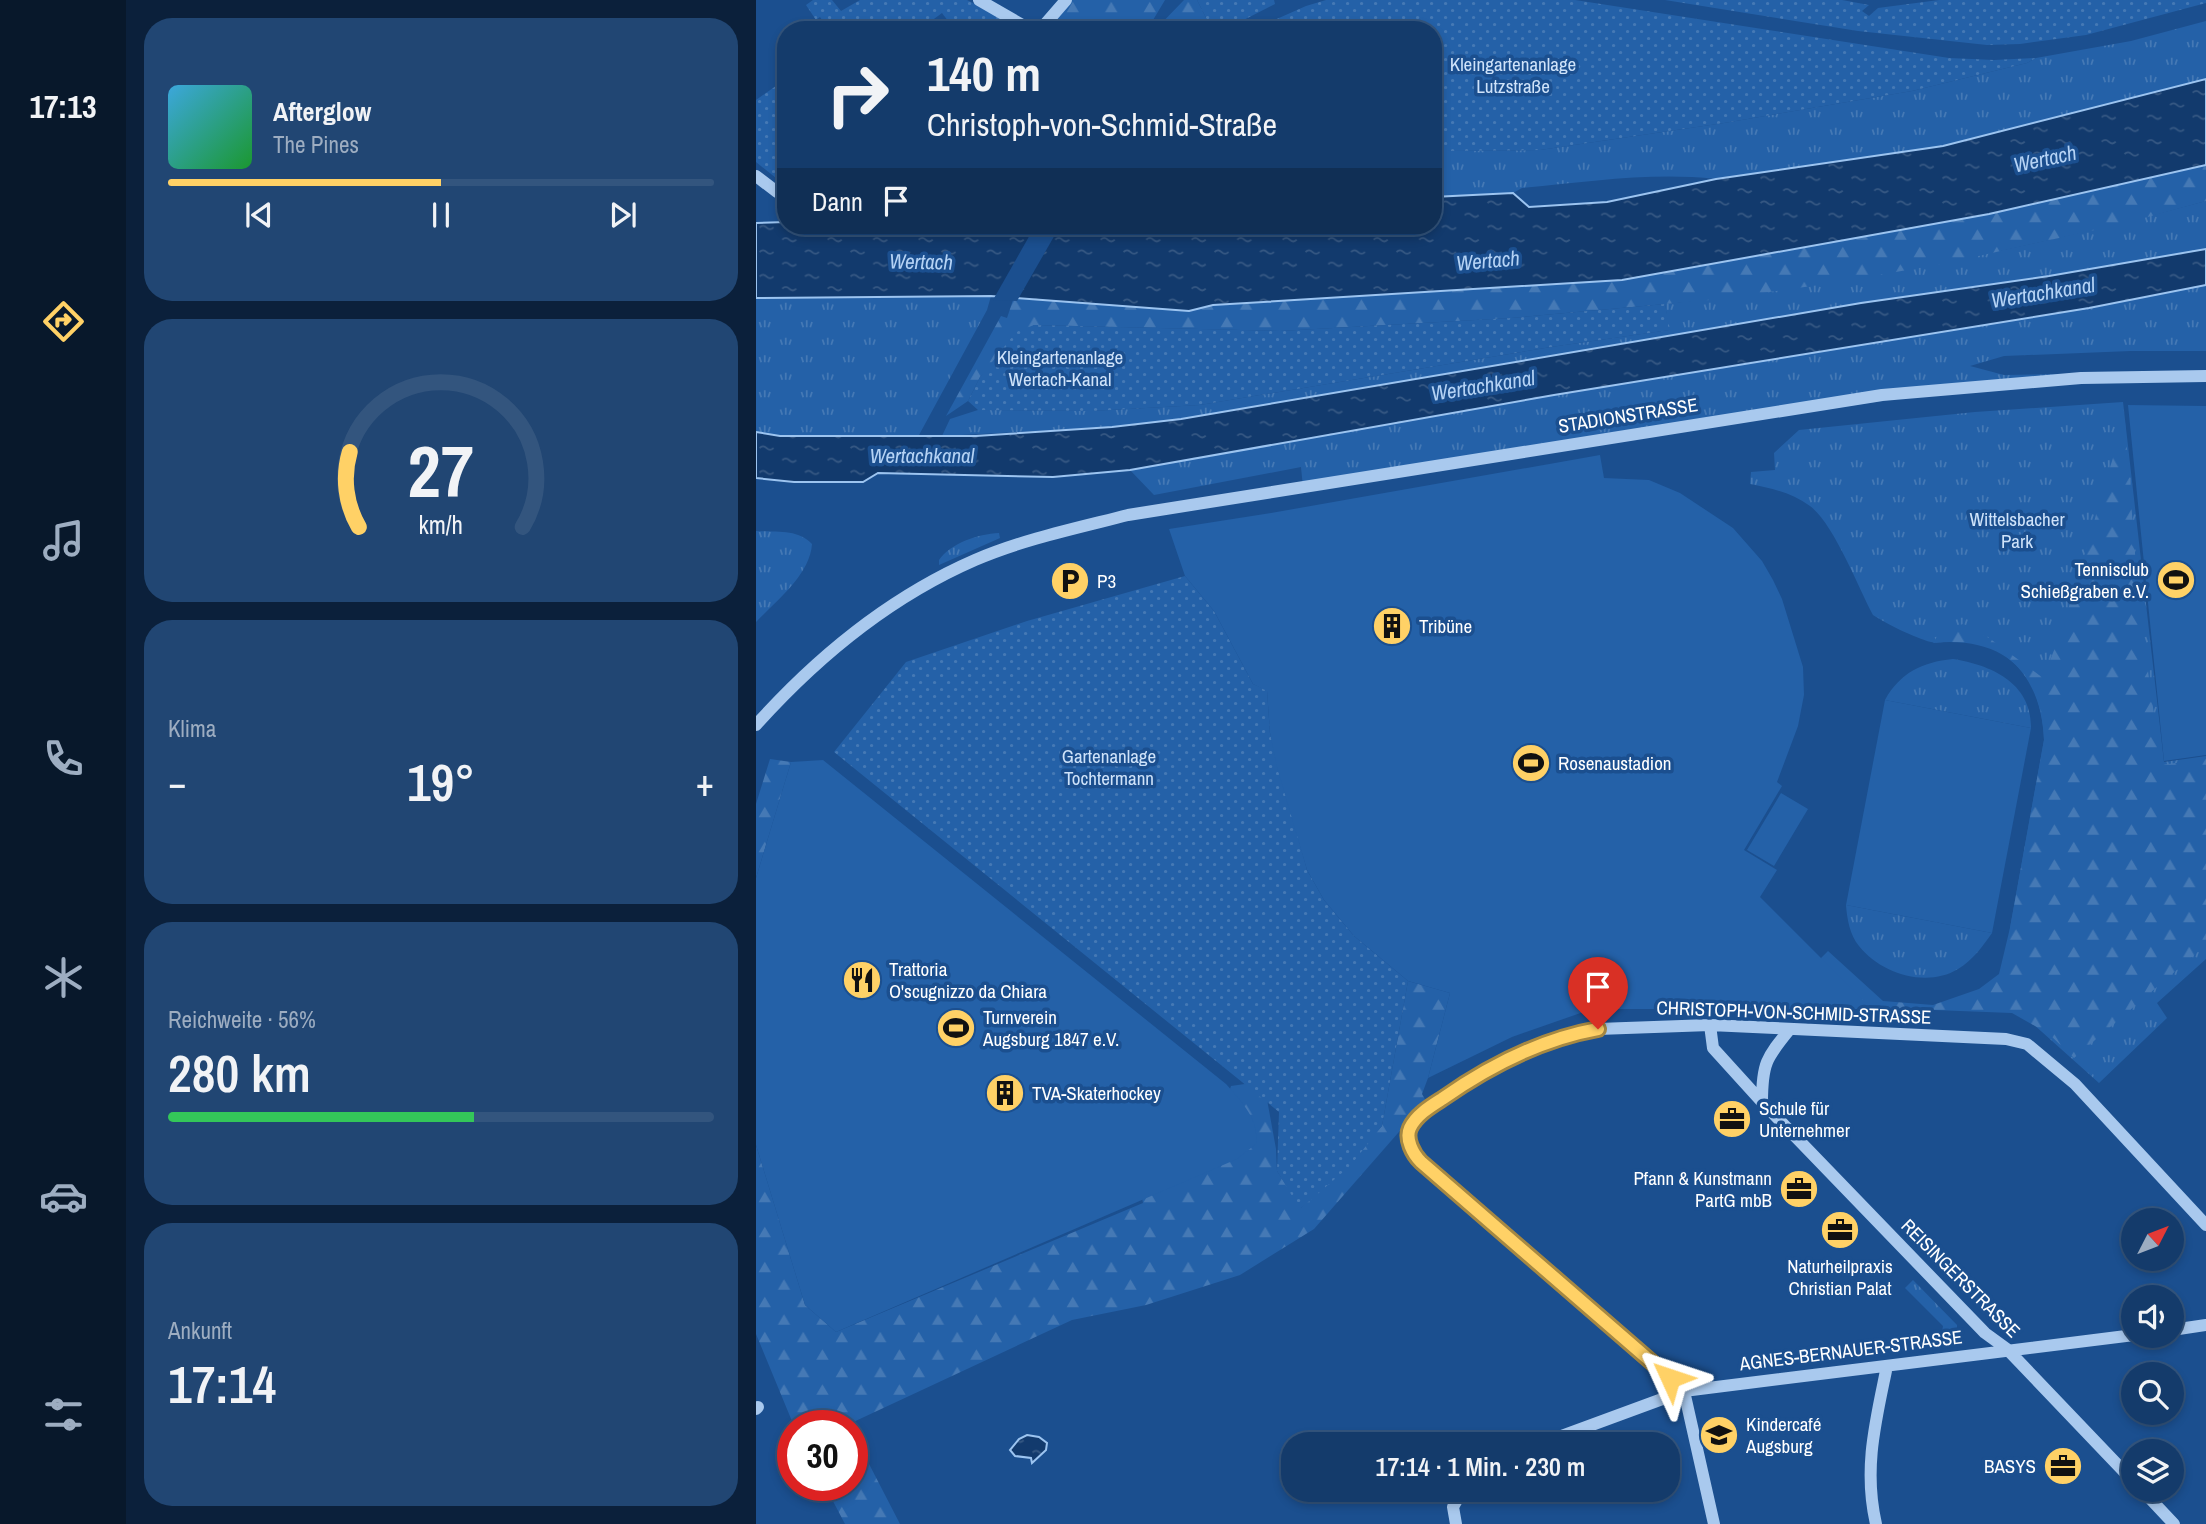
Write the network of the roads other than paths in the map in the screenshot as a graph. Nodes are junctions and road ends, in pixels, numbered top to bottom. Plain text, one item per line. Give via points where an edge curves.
1 (979, 0) edge
2 (1066, 0) edge
3 (1015, 21) edge
4 (1048, 21) edge
5 (756, 176) edge
6 (777, 192) edge
7 (2206, 376) edge
8 (756, 725) edge
9 (1710, 1025) junction
10 (1790, 1029) junction
11 (1762, 1102) junction
12 (2206, 1226) edge
13 (2206, 1325) edge
14 (2184, 1328) edge
15 (2121, 1336) edge
16 (2007, 1349) junction
17 (1887, 1366) junction
18 (1684, 1391) junction
19 (1573, 1432) edge
20 (2121, 1468) edge
21 (1456, 1502) edge
22 (2153, 1502) edge
23 (1457, 1524) edge
24 (1714, 1524) edge
25 (1876, 1524) edge
26 (2174, 1524) edge

1 - 3 street
2 - 4 street
5 - 6 street
7 - 8 street, STADIONSTRASSE via 2081,378 1882,395 1150,512 1061,531 975,561 891,605 796,682
9 - 10 street, CHRISTOPH-VON-SCHMID-STRASSE
9 - 11 street, REISINGERSTRASSE via 1713,1048
9 - 18 street, CHRISTOPH-VON-SCHMID-STRASSE via 1598,1029 1527,1051 1431,1106 1409,1132 1417,1158
10 - 11 street via 1764,1066
10 - 12 street, CHRISTOPH-VON-SCHMID-STRASSE via 2006,1039 2026,1044 2075,1084
11 - 16 street, REISINGERSTRASSE via 1985,1332
13 - 14 street
15 - 16 street, AGNES-BERNAUER-STRASSE
16 - 17 street, AGNES-BERNAUER-STRASSE
16 - 20 street, REISINGERSTRASSE
17 - 18 street, AGNES-BERNAUER-STRASSE
17 - 25 street via 1871,1441
18 - 19 street, AGNES-BERNAUER-STRASSE
18 - 24 street
21 - 23 street
22 - 26 street

